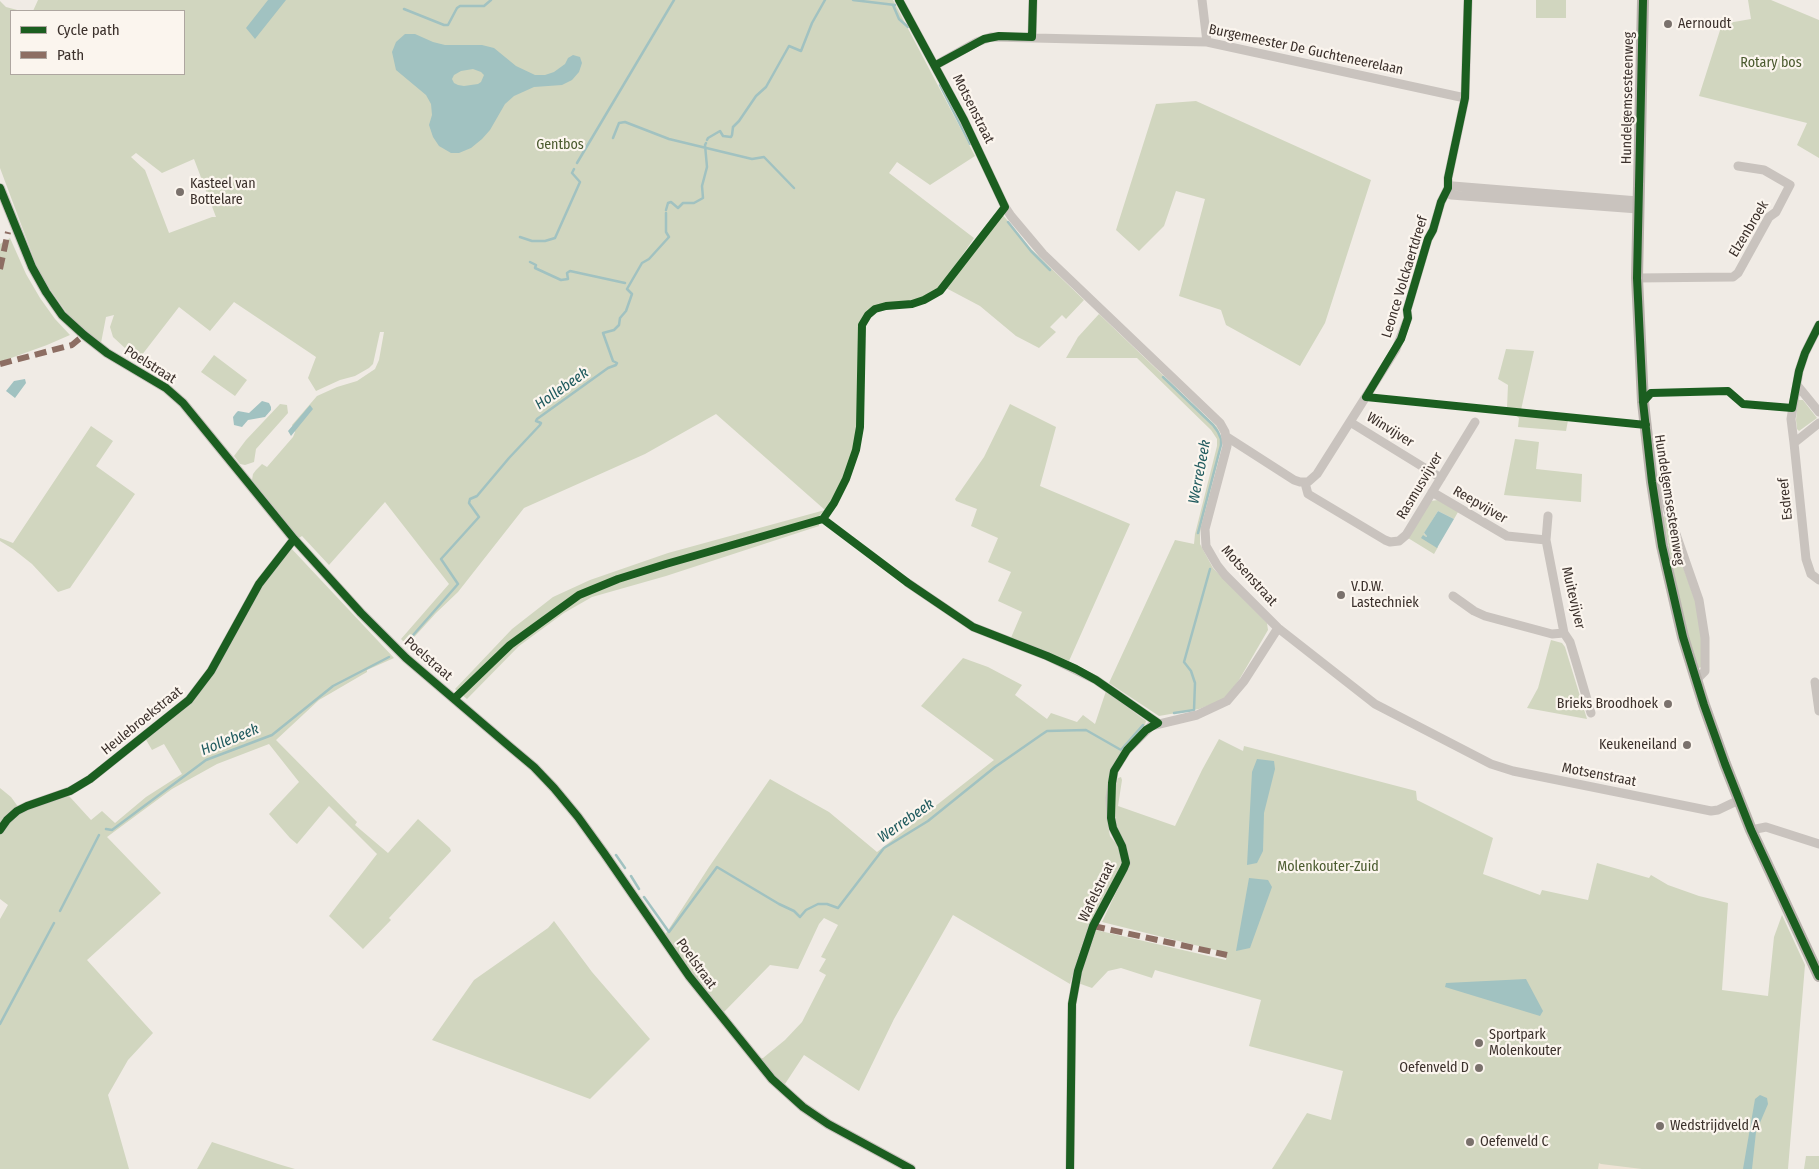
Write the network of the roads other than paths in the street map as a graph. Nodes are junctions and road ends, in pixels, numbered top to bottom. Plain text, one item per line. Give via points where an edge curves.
1 (899, 0) edge
2 (1033, 0) edge
3 (1202, 0) edge
4 (1468, 0) edge
5 (1643, 0) edge
6 (1032, 37) junction
7 (1207, 42) junction
8 (936, 65) junction
9 (1465, 98) junction
10 (1738, 166) dead end
11 (0, 188) edge
12 (1448, 188) junction
13 (1638, 205) junction
14 (1637, 278) junction
15 (1819, 325) edge
16 (1797, 385) junction
17 (1819, 412) edge
18 (1350, 422) junction
19 (1475, 422) dead end
20 (1819, 423) edge
21 (1227, 437) junction
22 (1794, 443) junction
23 (1441, 478) junction
24 (1305, 482) junction
25 (1652, 482) junction
26 (1432, 492) junction
27 (1548, 516) dead end
28 (294, 539) junction
29 (1546, 540) junction
30 (1819, 580) edge
31 (908, 583) dead end
32 (1453, 596) dead end
33 (1278, 628) junction
34 (1564, 633) junction
35 (1696, 680) junction
36 (1817, 687) edge
37 (1819, 711) edge
38 (1591, 713) dead end
39 (1158, 723) junction
40 (1739, 800) junction
41 (0, 830) edge
42 (1751, 830) junction
43 (1819, 844) edge
44 (1819, 976) edge
45 (911, 1169) edge
46 (1070, 1169) edge

1 - 8 street, Motsenstraat
2 - 6 street
3 - 7 street
4 - 9 street
5 - 13 main road, Hundelgemsesteenweg
6 - 7 street, Burgemeester De Guchteneerelaan
6 - 8 street, Burgemeester De Guchteneerelaan via 984,39
7 - 9 street, Burgemeester De Guchteneerelaan
8 - 21 street, Motsenstraat via 1005,207 1018,225 1220,424
9 - 12 street
10 - 14 street, Elzenbroek via 1764,170 1790,185 1738,273 1733,277
11 - 28 street, Poelstraat via 32,268 62,315 107,353 166,388 183,402
12 - 13 street via 1451,195 1488,193
12 - 18 street, Leonce Volckaertdreef via 1428,239 1401,339
13 - 14 main road, Hundelgemsesteenweg
14 - 25 main road, Hundelgemsesteenweg via 1643,402
15 - 16 street, Esdreef via 1805,353
16 - 17 street
16 - 22 street, Esdreef via 1792,413
18 - 23 street, Winvijver
18 - 24 street, Leonce Volckaertdreef via 1317,474
19 - 23 street, Rasmusvijver
20 - 22 street
21 - 24 street via 1294,480
21 - 33 street, Motsenstraat via 1205,529 1206,546 1217,565
22 - 30 street, Esdreef via 1806,558 1811,574
23 - 26 street, Rasmusvijver
24 - 26 street, Rasmusvijver via 1308,494 1390,542 1406,535
25 - 35 main road, Hundelgemsesteenweg via 1662,546
25 - 35 street, Hundelgemsesteenweg via 1662,494 1699,600 1705,638 1705,671
26 - 29 street, Reepvijver via 1507,536
27 - 29 street, Muitevijver
28 - 41 street, Heulebroekstraat via 259,584 211,672 189,700 90,779 70,792 17,811
28 - 45 street, Poelstraat via 406,658 554,788 604,853 688,976 772,1079 828,1124
29 - 34 street, Muitevijver
31 - 39 street via 983,632 1083,673
32 - 34 street via 1485,616 1552,634
33 - 39 street, Wafelstraat via 1227,701 1197,715
33 - 40 street, Motsenstraat via 1375,704 1499,767 1710,811
34 - 38 street, Muitevijver via 1570,642
35 - 40 main road, Hundelgemsesteenweg
36 - 37 street
39 - 46 street, Wafelstraat via 1146,730 1127,750 1117,765 1112,783 1111,818 1126,863 1093,926 1078,971 1072,1004
40 - 42 main road, Hundelgemsesteenweg
42 - 43 street via 1766,828
42 - 44 main road, Hundelgemsesteenweg

